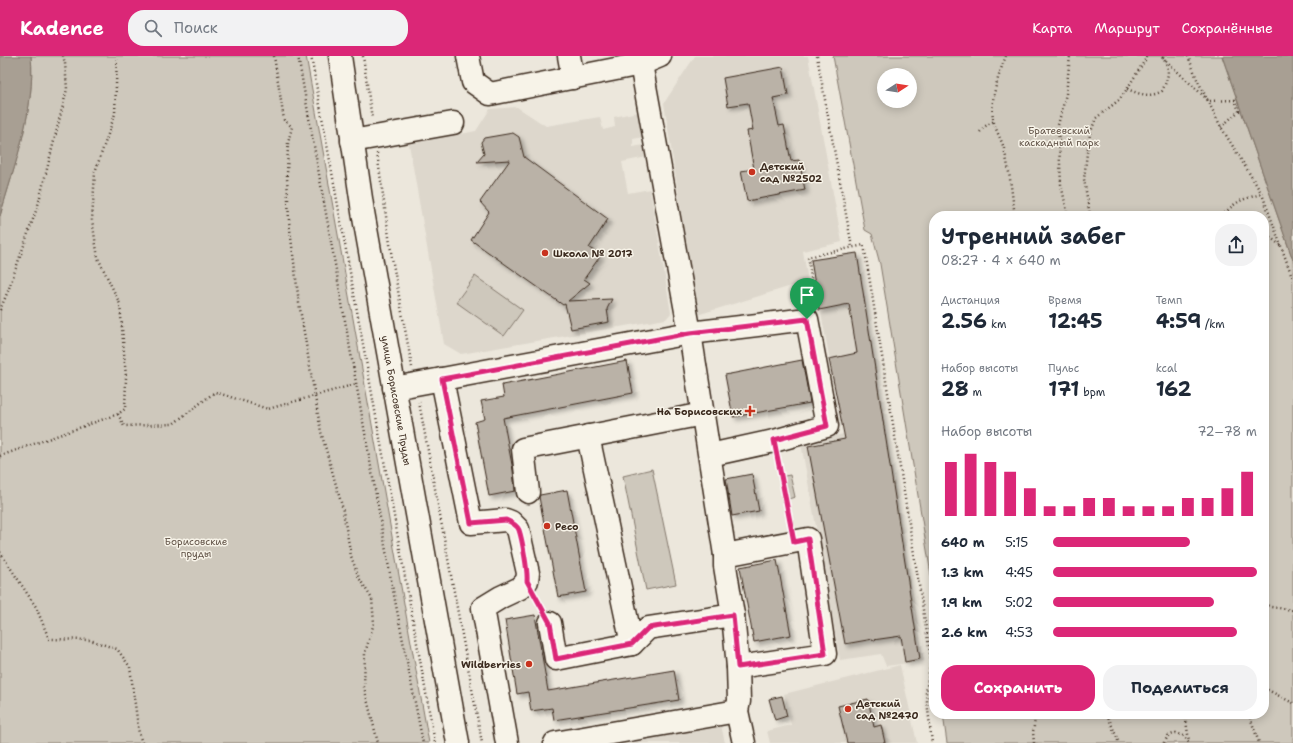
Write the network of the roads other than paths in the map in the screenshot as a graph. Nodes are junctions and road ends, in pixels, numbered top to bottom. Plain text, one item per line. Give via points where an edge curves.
1 (340, 56) edge
2 (468, 56) edge
3 (569, 56) edge
4 (650, 60) edge
5 (573, 78) junction
6 (453, 123) dead end
7 (352, 141) junction
8 (690, 333) junction
9 (442, 379) junction
10 (394, 388) junction
11 (703, 414) junction
12 (588, 436) junction
13 (710, 454) junction
14 (528, 492) dead end
15 (725, 554) junction
16 (733, 615) junction
17 (550, 623) road end
18 (632, 644) junction
19 (738, 667) junction
20 (737, 711) junction
21 (458, 743) edge
22 (507, 743) edge
23 (555, 743) edge
24 (744, 743) edge

1 - 7 main road, улица Борисовские Пруды
2 - 5 main road via 473,82 490,94
3 - 5 main road
4 - 5 main road
4 - 8 main road
6 - 7 main road
7 - 10 main road, улица Борисовские Пруды
8 - 9 main road
8 - 11 main road
8 - 13 main road via 807,319 827,426
9 - 10 main road
9 - 22 main road via 471,523 506,520 511,522 518,529 528,574 527,581 520,588 483,608
10 - 21 main road, улица Борисовские Пруды
11 - 12 main road
11 - 13 main road
12 - 14 main road via 523,449
12 - 18 main road
13 - 15 main road
15 - 16 main road
15 - 19 main road via 808,539 825,654
16 - 18 main road via 648,628
16 - 19 main road
17 - 18 main road via 556,659
19 - 20 main road
20 - 23 main road
20 - 24 main road

